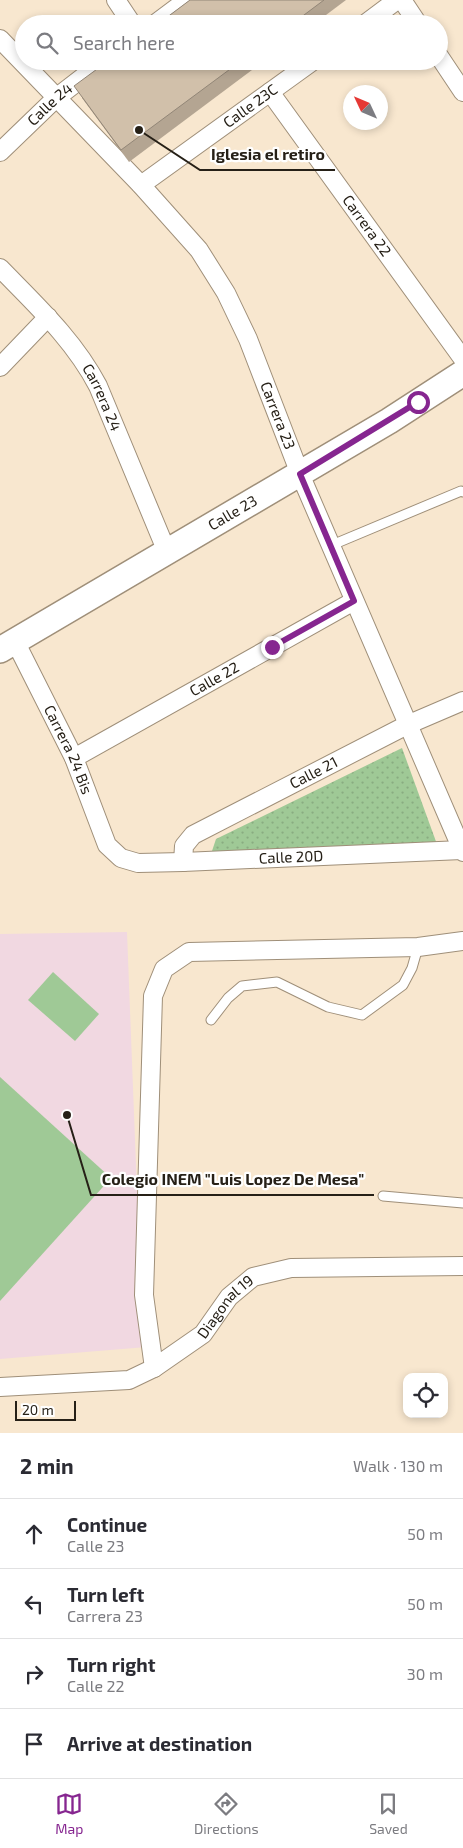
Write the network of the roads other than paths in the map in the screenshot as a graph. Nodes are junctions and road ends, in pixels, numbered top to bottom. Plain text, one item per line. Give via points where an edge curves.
1 (116, 0) edge
2 (187, 0) edge
3 (402, 0) edge
4 (388, 3) edge
5 (126, 15) edge
6 (167, 15) edge
7 (375, 15) edge
8 (412, 15) edge
9 (0, 39) edge
10 (15, 55) edge
11 (29, 70) edge
12 (92, 70) edge
13 (301, 70) edge
14 (448, 70) edge
15 (270, 92) junction
16 (463, 92) edge
17 (56, 98) junction
18 (0, 152) edge
19 (141, 185) junction
20 (0, 268) edge
21 (48, 317) junction
22 (463, 359) edge
23 (0, 367) edge
24 (463, 374) edge
25 (300, 474) junction
26 (463, 492) edge
27 (332, 545) junction
28 (167, 552) junction
29 (354, 601) junction
30 (7, 646) edge
31 (463, 701) edge
32 (407, 725) junction
33 (74, 758) junction
34 (463, 851) edge
35 (121, 858) joint
36 (183, 862) junction
37 (463, 941) edge
38 (418, 948) junction
39 (210, 1020) dead end
40 (383, 1196) dead end
41 (463, 1203) edge
42 (463, 1266) edge
43 (154, 1368) junction
44 (0, 1387) edge

1 - 5 street
2 - 6 street
3 - 8 street
4 - 7 street
9 - 10 street, Carrera 23
11 - 17 street, Carrera 23
12 - 17 street, Calle 24
13 - 15 street, Calle 23C
14 - 16 street
15 - 19 street, Calle 23C
15 - 22 street, Carrera 22
17 - 18 street, Calle 24
17 - 19 street, Carrera 23
19 - 25 street, Carrera 23 via 199,250 226,293 248,338
20 - 21 street, Carrera 24
21 - 23 street
21 - 28 street, Carrera 24 via 77,352 98,386
24 - 25 street, Calle 23
25 - 27 street, Carrera 23
25 - 28 street, Calle 23
26 - 27 lane
27 - 29 street, Carrera 23
28 - 30 street, Calle 23
29 - 32 street, Carrera 23
29 - 33 street, Calle 22
30 - 33 street, Carrera 24 Bis
31 - 32 street, Calle 21
32 - 34 street, Carrera 23
32 - 36 street, Calle 21 via 194,836 184,846
33 - 35 street, Carrera 24 Bis via 107,845
34 - 36 street, Calle 20D
35 - 36 street, Calle 20D via 138,863
37 - 38 street
38 - 39 lane via 403,985 362,1016 328,1007 277,982 242,986
38 - 43 street via 189,952 164,970 153,996 144,1294
40 - 41 lane
42 - 43 street, Diagonal 19 via 291,1268 253,1277 229,1298 203,1334
43 - 44 street, Diagonal 19 via 129,1380

